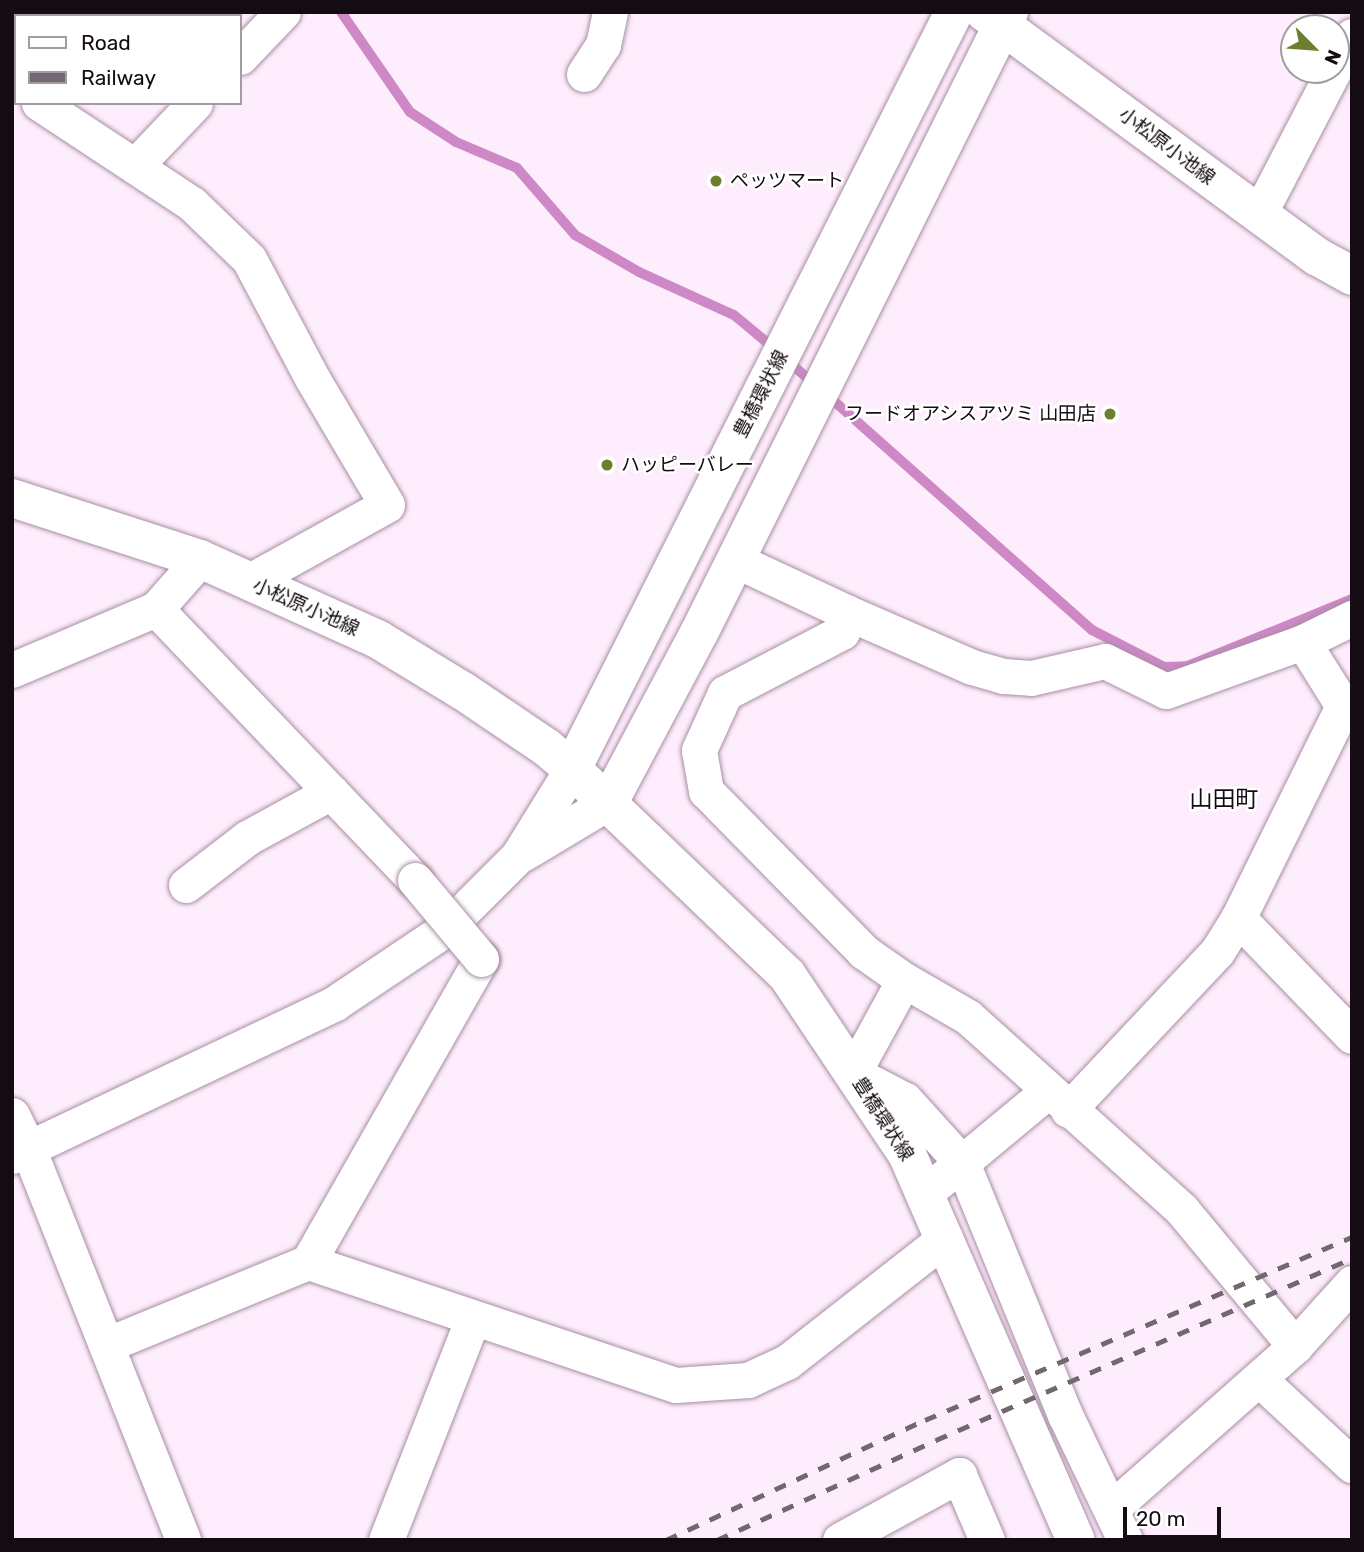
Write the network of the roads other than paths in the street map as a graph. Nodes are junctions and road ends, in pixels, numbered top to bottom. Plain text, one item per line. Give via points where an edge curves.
1 (283, 12) edge
2 (610, 12) edge
3 (954, 12) edge
4 (998, 16) edge
5 (242, 55) edge
6 (584, 74) dead end
7 (1327, 84) edge
8 (42, 105) edge
9 (193, 105) edge
10 (135, 166) junction
11 (1259, 214) junction
12 (1352, 276) edge
13 (12, 498) edge
14 (200, 559) junction
15 (735, 560) junction
16 (250, 581) junction
17 (156, 608) junction
18 (846, 611) junction
19 (1352, 618) edge
20 (1303, 642) junction
21 (12, 670) edge
22 (1348, 710) edge
23 (572, 769) junction
24 (331, 792) junction
25 (609, 802) junction
26 (518, 856) junction
27 (186, 885) dead end
28 (1238, 918) junction
29 (904, 981) junction
30 (1352, 1036) edge
31 (853, 1073) junction
32 (1058, 1101) junction
33 (12, 1115) edge
34 (20, 1152) edge
35 (962, 1163) junction
36 (925, 1193) junction
37 (945, 1238) junction
38 (308, 1262) junction
39 (1352, 1283) edge
40 (1337, 1311) edge
41 (471, 1320) junction
42 (106, 1345) junction
43 (1295, 1346) junction
44 (1259, 1379) junction
45 (1352, 1465) edge
46 (1118, 1524) edge
47 (183, 1540) edge
48 (386, 1540) edge
49 (840, 1540) edge
50 (987, 1540) edge
51 (1076, 1540) edge

1 - 5 street
2 - 6 street via 603,46
3 - 23 main road, 豊橋環状線
4 - 11 main road, 小松原小池線
4 - 15 main road
7 - 11 street
8 - 10 street
9 - 10 street
10 - 16 street via 192,204 249,259 312,379 387,505
11 - 12 main road, 小松原小池線
13 - 14 main road, 小松原小池線
14 - 16 main road, 小松原小池線
14 - 17 street
15 - 18 street
15 - 25 main road
16 - 23 main road, 小松原小池線 via 379,640 463,691
17 - 21 street
17 - 24 street
18 - 20 street via 993,673 1031,678 1105,661 1166,691
18 - 29 street via 842,632 725,693 699,750 706,791 864,952
19 - 20 street
20 - 22 street
22 - 28 street
23 - 25 main road, 豊橋環状線
23 - 26 street
24 - 27 street via 247,838
24 - 38 street, bridge via 481,958
25 - 26 street
25 - 31 main road, 豊橋環状線 via 787,975
26 - 34 street via 444,929 335,1003
28 - 30 street
28 - 32 street via 1217,952
29 - 31 street
29 - 32 street via 968,1017
31 - 35 street via 905,1100
31 - 36 main road, 豊橋環状線 via 908,1153
32 - 35 street
32 - 43 street via 1182,1210
33 - 34 street
34 - 42 street
35 - 36 street
35 - 46 street via 1065,1415
36 - 37 main road, 豊橋環状線
37 - 41 street via 787,1362 748,1380 676,1385
37 - 51 main road, 豊橋環状線
38 - 41 street
38 - 42 street
39 - 40 street
40 - 43 street
41 - 48 street
42 - 47 street
43 - 44 street
44 - 45 street
44 - 46 street
49 - 50 street via 959,1475

